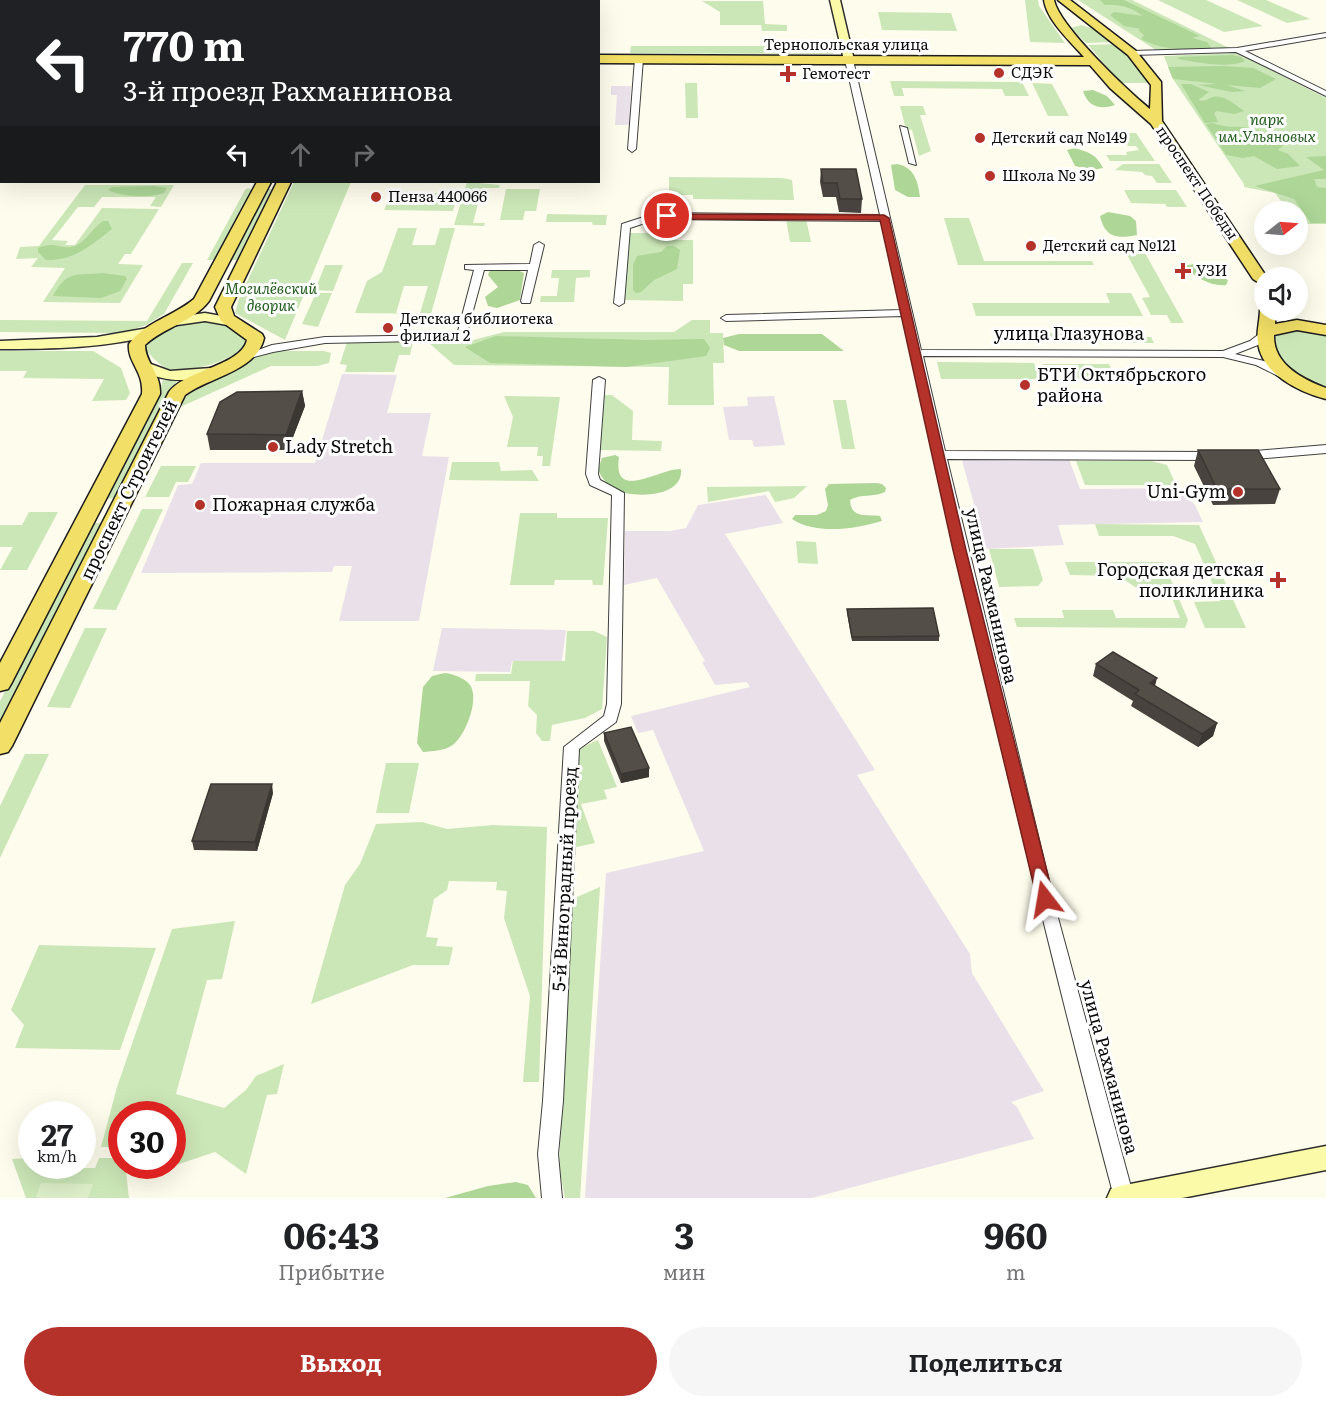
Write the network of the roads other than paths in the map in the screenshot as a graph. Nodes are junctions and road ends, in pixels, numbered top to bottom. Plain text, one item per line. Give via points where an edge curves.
1 (835, 0) edge
2 (1049, 0) edge
3 (1063, 0) edge
4 (1098, 26) junction
5 (1065, 28) junction
6 (1326, 35) edge
7 (1237, 50) junction
8 (1132, 53) junction
9 (600, 59) edge
10 (639, 59) junction
11 (849, 60) junction
12 (1094, 61) junction
13 (1158, 89) junction
14 (1121, 91) junction
15 (1326, 94) edge
16 (1156, 121) junction
17 (903, 128) dead end
18 (632, 149) dead end
19 (913, 163) dead end
20 (263, 184) edge
21 (282, 184) edge
22 (884, 218) junction
23 (539, 245) dead end
24 (468, 267) dead end
25 (480, 267) junction
26 (534, 267) junction
27 (1254, 268) edge
28 (526, 301) dead end
29 (619, 303) dead end
30 (906, 314) junction
31 (1308, 316) edge
32 (726, 318) dead end
33 (1267, 321) edge
34 (170, 322) junction
35 (232, 322) junction
36 (1326, 330) edge
37 (154, 331) junction
38 (1267, 331) junction
39 (255, 336) junction
40 (93, 343) junction
41 (0, 345) edge
42 (284, 347) junction
43 (915, 353) junction
44 (1223, 354) junction
45 (246, 356) junction
46 (145, 363) junction
47 (211, 372) junction
48 (599, 380) dead end
49 (1296, 381) junction
50 (1326, 394) edge
51 (1326, 405) edge
52 (1326, 449) edge
53 (938, 455) junction
54 (0, 684) edge
55 (0, 746) edge
56 (1326, 1158) edge
57 (552, 1198) edge
58 (1122, 1198) edge

1 - 11 main road, улица Рахманинова
2 - 5 main road
3 - 4 main road
4 - 5 main road via 1075,23
4 - 8 main road
5 - 12 main road, проспект Победы
6 - 7 street
7 - 8 street
7 - 15 street
8 - 13 main road
9 - 10 main road, Тернопольская улица
10 - 11 main road, Тернопольская улица
10 - 18 street
11 - 12 main road, Тернопольская улица
11 - 22 street, улица Рахманинова
12 - 14 main road, проспект Победы
13 - 14 main road via 1142,94
13 - 16 main road, проспект Победы
14 - 16 main road, проспект Победы
16 - 27 main road, проспект Победы
17 - 19 street
20 - 21 main road
20 - 34 main road, проспект Строителей via 201,301
21 - 35 main road via 227,294 223,310
22 - 29 street via 656,216 625,226
22 - 30 street, улица Рахманинова
23 - 26 street
24 - 25 street
25 - 26 street
25 - 42 street via 461,338 340,339
26 - 28 street
30 - 32 street
30 - 43 street, улица Рахманинова
31 - 36 main road
33 - 38 main road
34 - 35 main road via 205,317
34 - 37 main road, проспект Строителей
35 - 39 main road
36 - 38 main road via 1297,325
37 - 40 main road
37 - 46 main road, проспект Строителей via 137,344 137,353
38 - 44 street, улица Глазунова via 1254,343
38 - 49 main road via 1269,352
39 - 42 street
39 - 45 main road via 255,346
40 - 41 main road
40 - 46 main road via 117,348
42 - 45 street
43 - 44 street, улица Глазунова
43 - 53 street, улица Рахманинова
44 - 49 street, улица Глазунова via 1260,363
45 - 47 main road, проспект Строителей
46 - 47 main road via 159,373 173,375
46 - 54 main road, проспект Строителей via 152,380 151,394
47 - 55 main road, проспект Строителей via 190,382 175,398
48 - 57 street, 5-й Виноградный проезд via 592,474 594,482 618,493 614,704 611,718 572,747 548,1154
49 - 50 main road
49 - 51 main road
52 - 53 street via 1229,456
53 - 58 street, улица Рахманинова
56 - 58 main road

